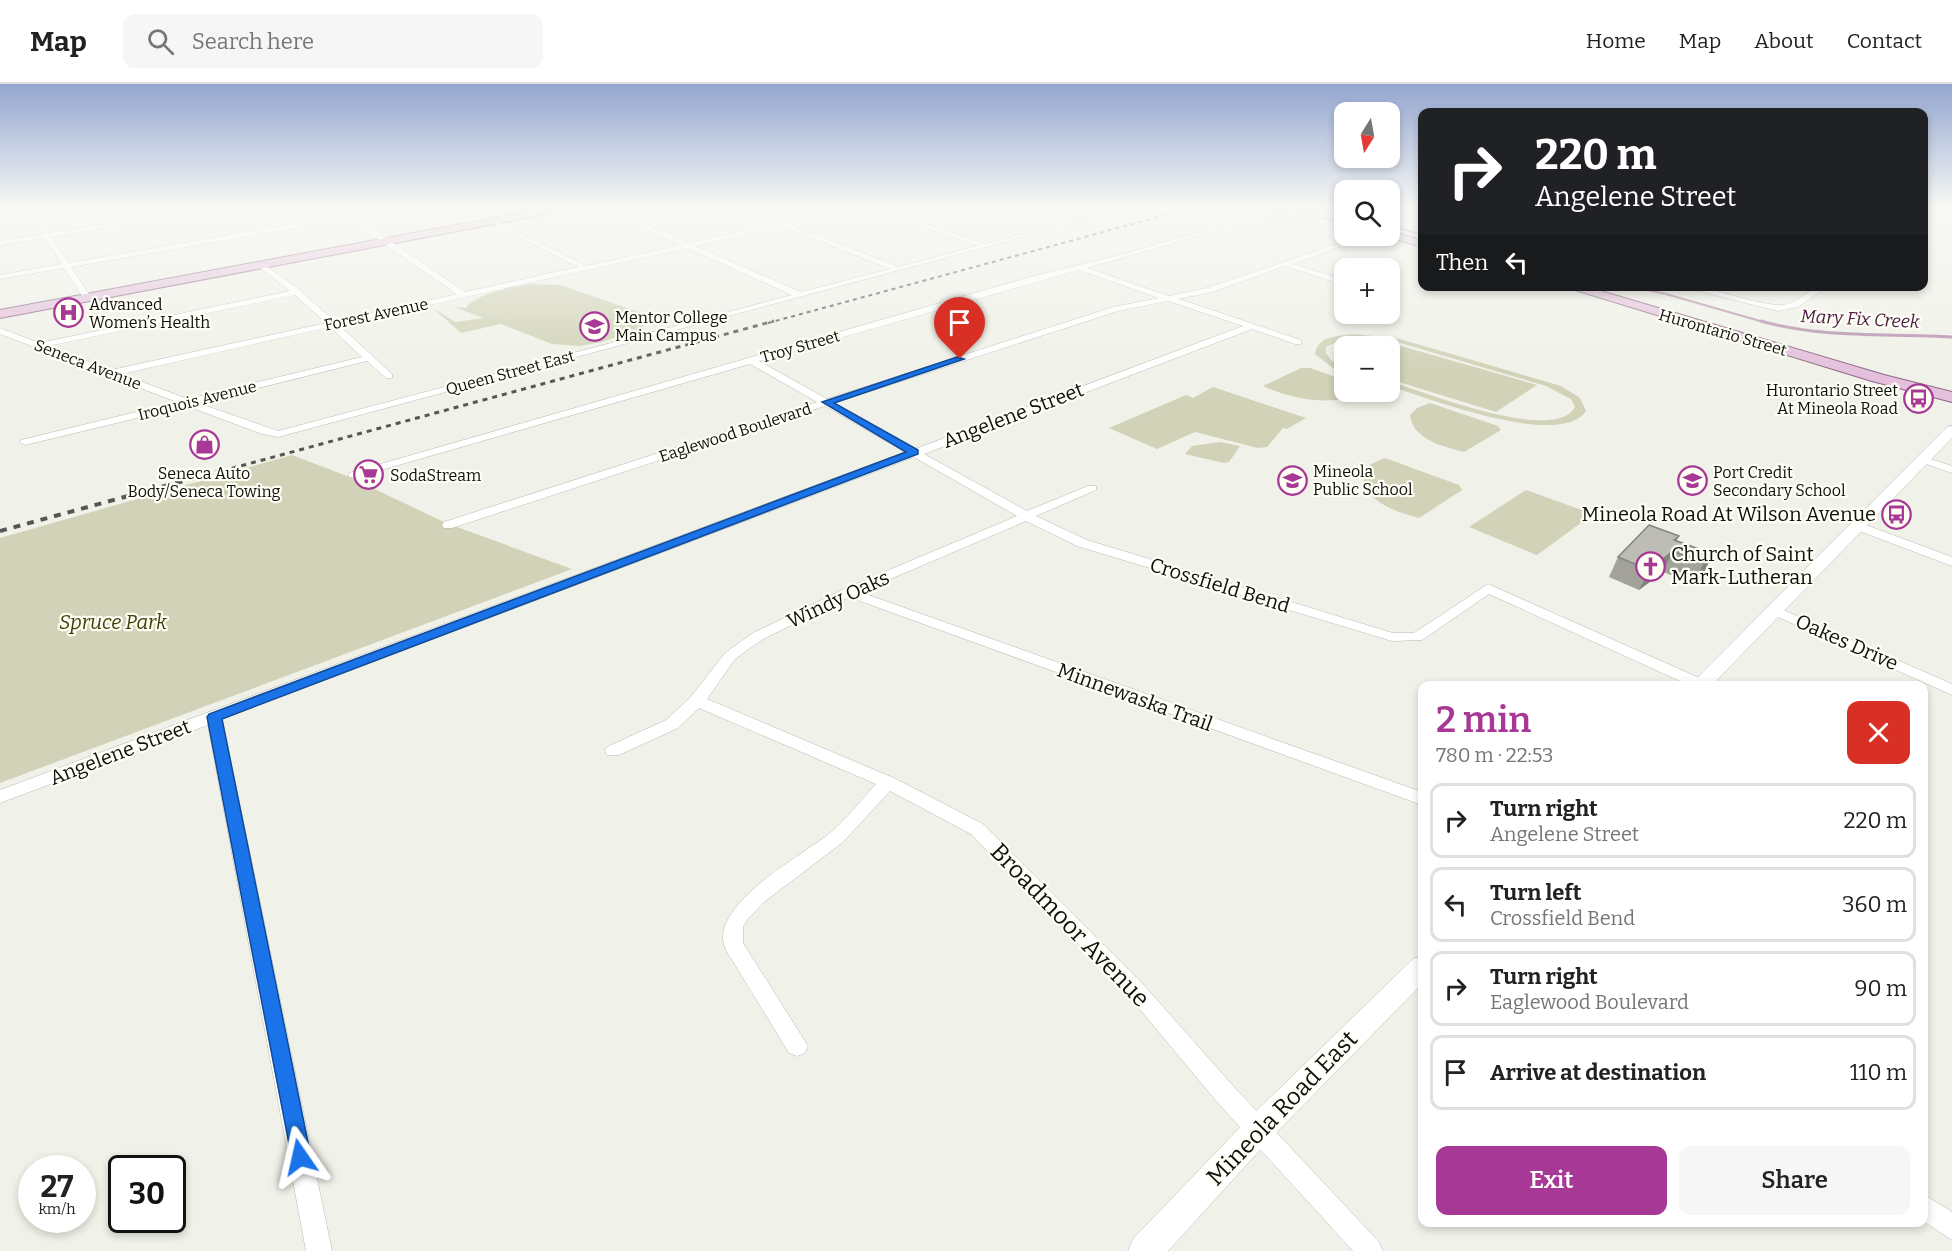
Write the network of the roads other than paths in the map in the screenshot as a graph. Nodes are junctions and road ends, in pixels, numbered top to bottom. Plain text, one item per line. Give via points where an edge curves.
1 (64, 263) edge
2 (80, 263) edge
3 (418, 263) edge
4 (576, 263) edge
5 (606, 263) edge
6 (731, 263) edge
7 (884, 263) edge
8 (919, 263) edge
9 (1096, 263) edge
10 (1282, 263) edge
11 (1284, 263) edge
12 (262, 264) joint
13 (66, 266) junction
14 (585, 268) junction
15 (1080, 268) junction
16 (898, 269) junction
17 (0, 277) edge
18 (1334, 280) edge
19 (1585, 291) edge
20 (1705, 291) edge
21 (1817, 291) edge
22 (297, 292) junction
23 (464, 295) junction
24 (800, 295) junction
25 (87, 297) junction
26 (1167, 297) junction
27 (0, 314) edge
28 (332, 324) junction
29 (1252, 326) junction
30 (0, 331) edge
31 (1298, 342) dead end
32 (40, 345) junction
33 (369, 358) junction
34 (750, 360) junction
35 (111, 373) junction
36 (389, 376) dead end
37 (1878, 378) junction
38 (1952, 396) edge
39 (188, 402) junction
40 (827, 402) junction
41 (1952, 403) edge
42 (1952, 429) edge
43 (278, 434) joint
44 (26, 442) dead end
45 (915, 452) junction
46 (1924, 460) junction
47 (1952, 470) edge
48 (353, 475) dead end
49 (1092, 488) dead end
50 (1026, 516) junction
51 (448, 525) dead end
52 (1858, 526) junction
53 (1952, 562) edge
54 (849, 592) junction
55 (1774, 610) junction
56 (1691, 681) edge
57 (1704, 681) edge
58 (1952, 690) edge
59 (696, 702) junction
60 (214, 717) junction
61 (613, 751) dead end
62 (888, 782) junction
63 (0, 797) edge
64 (1418, 798) edge
65 (1418, 971) edge
66 (797, 1046) dead end
67 (1258, 1131) junction
68 (1928, 1210) edge
69 (1952, 1227) edge
70 (319, 1251) edge
71 (1145, 1251) edge
72 (1370, 1251) edge

1 - 13 street
2 - 13 street
3 - 23 street
4 - 14 street
5 - 14 street, Forest Avenue
6 - 24 street
7 - 16 street
8 - 16 street, Queen Street East
9 - 15 street, Troy Street
10 - 26 street, Eaglewood Boulevard via 1209,290
11 - 18 street
12 - 22 street
12 - 25 main road
13 - 17 street
13 - 25 street
14 - 23 street, Forest Avenue
15 - 26 street
15 - 34 street, Troy Street
16 - 24 street, Queen Street East
19 - 37 main road, Hurontario Street
20 - 21 street via 1778,308 1795,306
22 - 28 street
22 - 32 street
23 - 28 street, Forest Avenue
24 - 43 street, Queen Street East
25 - 27 main road
26 - 29 street
26 - 40 street, Eaglewood Boulevard via 1116,309
28 - 33 street
28 - 35 street, Forest Avenue
29 - 31 street
29 - 45 street, Angelene Street
30 - 32 street, Seneca Avenue
32 - 35 street, Seneca Avenue
33 - 36 street
33 - 39 street, Iroquois Avenue
34 - 40 street, Crossfield Bend
34 - 48 street, Troy Street
35 - 39 street, Seneca Avenue
37 - 38 main road, Hurontario Street
37 - 41 main road, Hurontario Street
39 - 43 street, Seneca Avenue
39 - 44 street, Iroquois Avenue
40 - 45 street, Crossfield Bend
40 - 51 street, Eaglewood Boulevard
42 - 46 street
45 - 50 street, Crossfield Bend
45 - 60 street, Angelene Street
46 - 47 street
46 - 52 street
49 - 50 street, Windy Oaks
50 - 54 street, Windy Oaks
50 - 56 street, Crossfield Bend via 1082,543 1392,636 1417,636 1488,588
52 - 53 street
52 - 55 street
54 - 59 street, Windy Oaks via 742,645
54 - 64 street, Minnewaska Trail
55 - 57 street
55 - 58 street, Oakes Drive
59 - 61 street, Windy Oaks via 672,724
59 - 62 street, Broadmoor Avenue via 709,704
60 - 63 street, Angelene Street
60 - 70 street
62 - 66 street via 837,837 757,897 733,927 734,944
62 - 67 street, Broadmoor Avenue via 977,829 1135,989
65 - 67 street, Mineola Road East
67 - 71 street, Mineola Road East
67 - 72 street, Broadmoor Avenue
68 - 69 street

